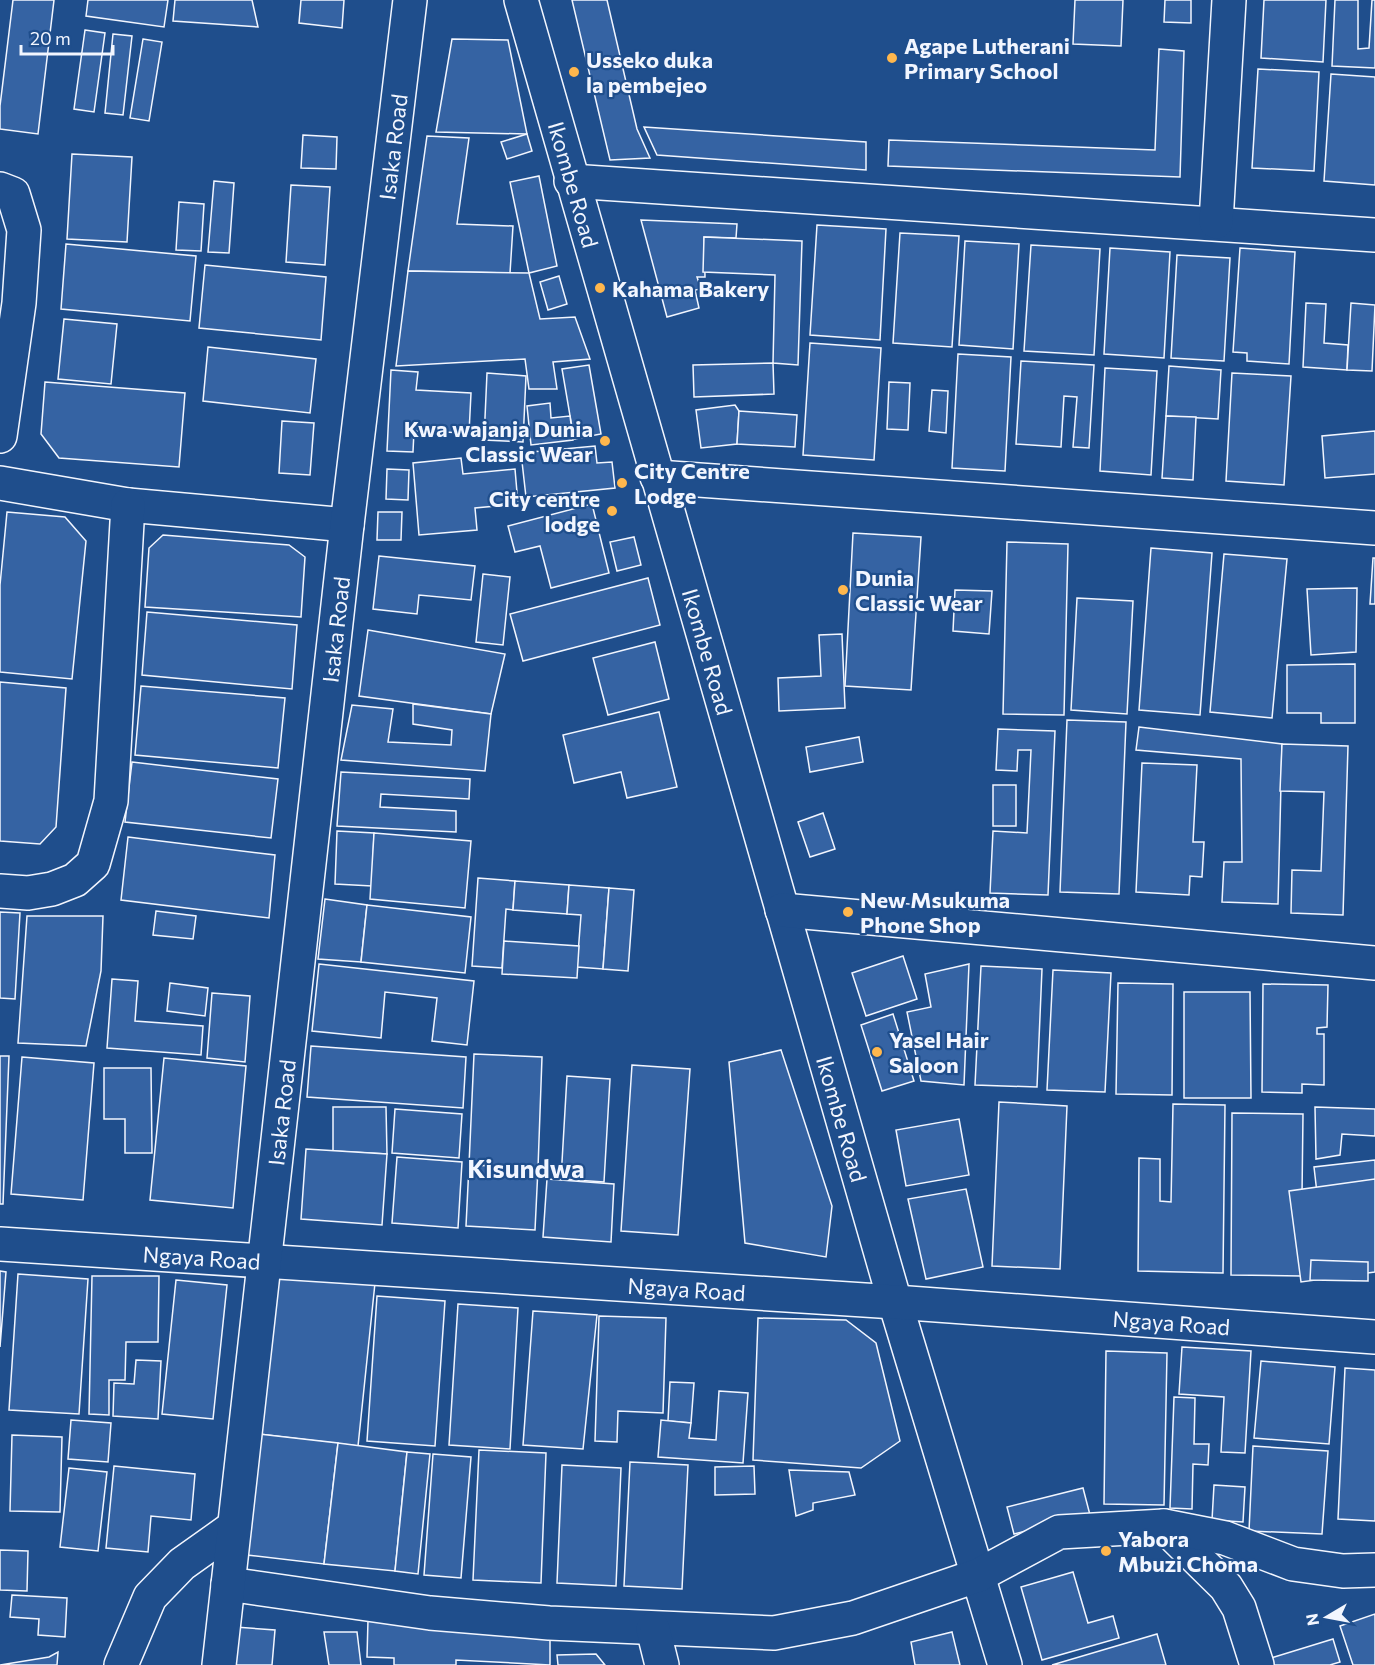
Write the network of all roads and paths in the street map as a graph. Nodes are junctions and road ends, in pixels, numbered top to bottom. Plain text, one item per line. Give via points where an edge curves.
1 (410, 0) edge
2 (522, 0) edge
3 (1229, 0) edge
4 (572, 181) junction
5 (0, 189) edge
6 (1216, 222) junction
7 (1375, 235) edge
8 (0, 436) edge
9 (657, 477) junction
10 (0, 483) edge
11 (128, 505) junction
12 (346, 525) junction
13 (1375, 528) edge
14 (0, 891) edge
15 (782, 910) junction
16 (1375, 963) edge
17 (0, 1244) edge
18 (264, 1260) junction
19 (895, 1302) junction
20 (1375, 1337) edge
21 (1164, 1526) junction
22 (234, 1527) junction
23 (1375, 1570) edge
24 (979, 1575) junction
25 (228, 1584) junction
26 (653, 1629) junction
27 (121, 1665) edge
28 (219, 1665) edge
29 (662, 1665) edge
30 (1005, 1665) edge
31 (1257, 1665) edge

1 - 12 street, Isaka Road
2 - 4 street, Ikombe Road
3 - 6 street
4 - 6 street
4 - 9 street, Ikombe Road
5 - 8 street via 13,194 24,230 19,303
6 - 7 street
9 - 13 street
9 - 15 street, Ikombe Road
10 - 11 street
11 - 12 street
11 - 14 street via 111,801 93,864 75,880 52,890
12 - 18 street, Isaka Road
15 - 16 street
15 - 19 street, Ikombe Road
17 - 18 street, Ngaya Road
18 - 19 street, Ngaya Road
18 - 22 street, Isaka Road
19 - 20 street, Ngaya Road
19 - 24 street, Ikombe Road
21 - 23 street via 1225,1538 1293,1564 1343,1572
21 - 24 street via 1059,1532
21 - 31 street via 1226,1587 1239,1608
22 - 25 street, Isaka Road
22 - 27 street via 182,1564 150,1597
24 - 26 street via 853,1618 774,1633
24 - 30 street, Ikombe Road
25 - 26 street via 430,1612
25 - 28 street, Isaka Road
26 - 29 street

